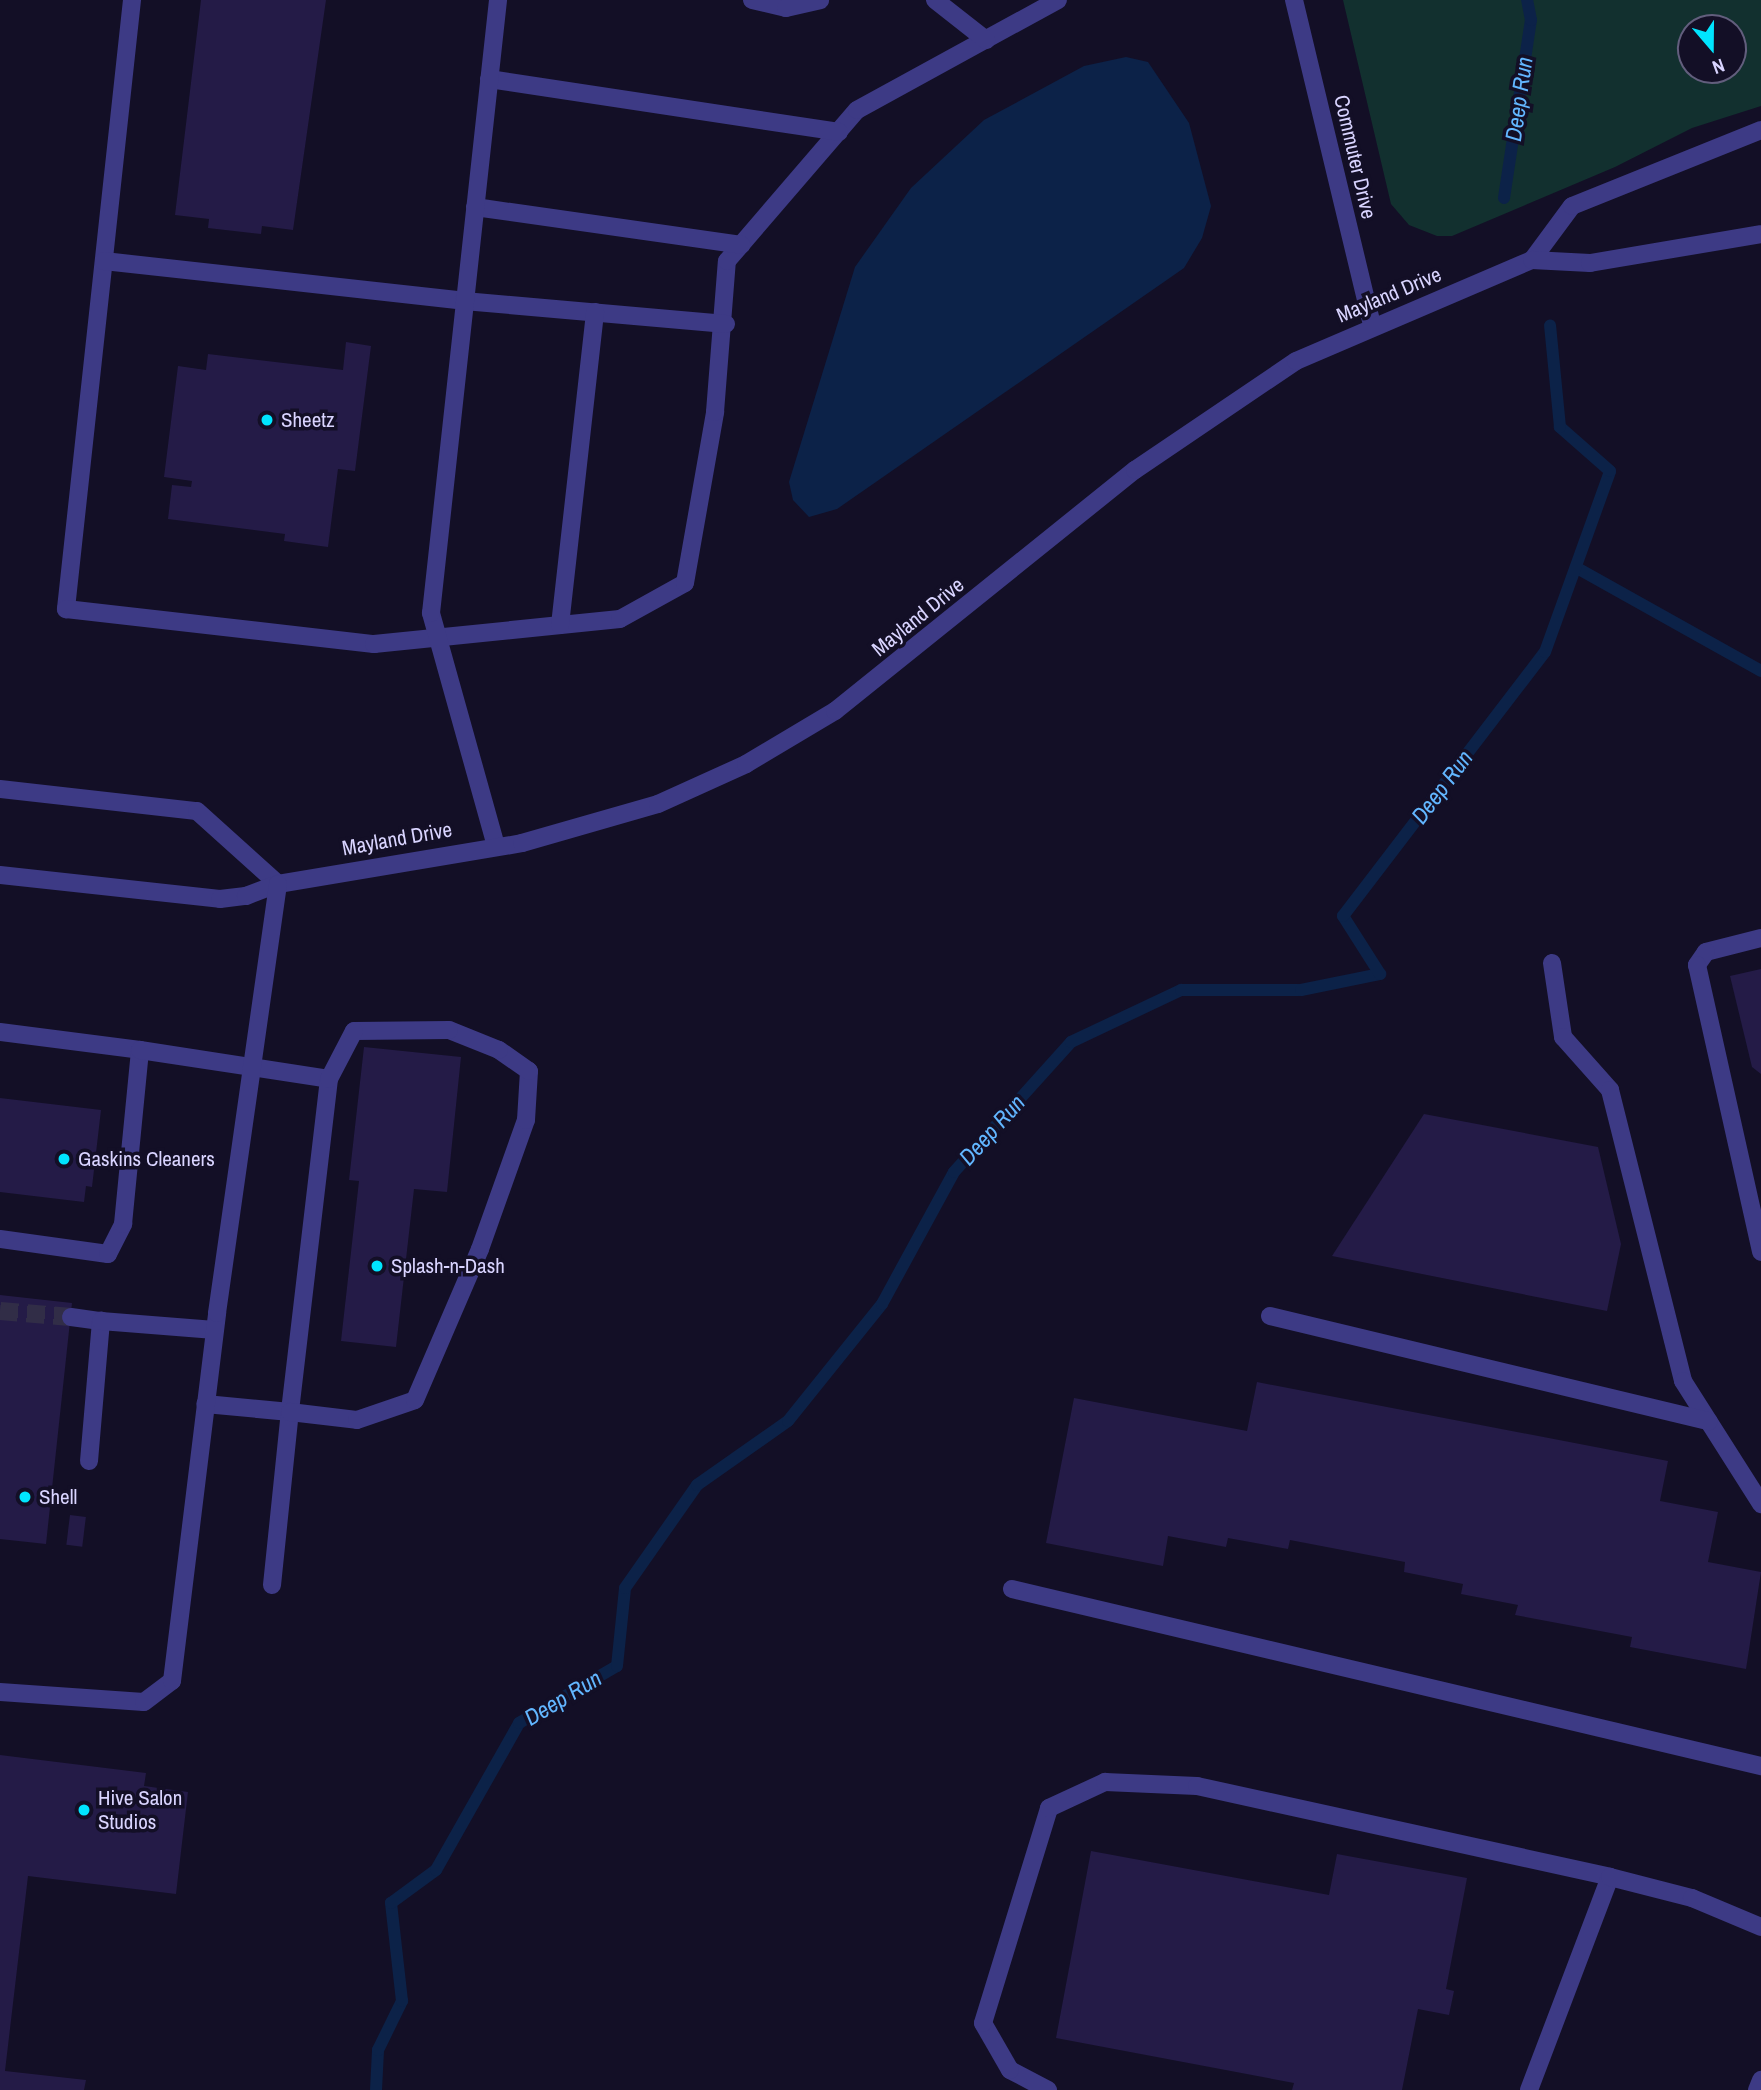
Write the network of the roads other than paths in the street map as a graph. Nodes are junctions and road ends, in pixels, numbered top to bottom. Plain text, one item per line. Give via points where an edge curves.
1 (132, 0) edge
2 (498, 0) edge
3 (752, 0) edge
4 (820, 0) edge
5 (935, 0) edge
6 (1058, 0) edge
7 (1294, 0) edge
8 (986, 40) junction
9 (489, 79) junction
10 (1761, 130) edge
11 (839, 132) junction
12 (475, 207) junction
13 (1761, 234) edge
14 (741, 245) junction
15 (1532, 260) junction
16 (104, 261) junction
17 (464, 301) junction
18 (595, 312) junction
19 (726, 324) junction
20 (1372, 325) junction
21 (560, 625) junction
22 (438, 639) junction
23 (0, 789) edge
24 (496, 846) junction
25 (0, 875) edge
26 (278, 884) junction
27 (1761, 938) edge
28 (1552, 963) dead end
29 (0, 1032) edge
30 (140, 1050) junction
31 (252, 1065) junction
32 (329, 1079) junction
33 (0, 1239) edge
34 (1761, 1252) edge
35 (1270, 1316) dead end
36 (71, 1317) tunnel mouth
37 (101, 1321) junction
38 (215, 1330) junction
39 (205, 1404) junction
40 (290, 1412) junction
41 (1709, 1421) junction
42 (89, 1461) dead end
43 (1761, 1504) edge
44 (272, 1585) dead end
45 (1013, 1589) dead end
46 (0, 1692) edge
47 (1761, 1766) edge
48 (1610, 1877) junction
49 (1761, 1927) edge
50 (1761, 2080) edge
51 (1048, 2090) edge
52 (1529, 2090) edge
53 (1757, 2090) edge

1 - 16 street
2 - 9 street
3 - 4 street via 786,8
5 - 8 street
6 - 8 street
7 - 20 street, Commuter Drive
8 - 11 street via 857,110
9 - 11 street
9 - 12 street
10 - 15 street via 1572,206
11 - 14 street
12 - 14 street
12 - 17 street
13 - 15 street, Mayland Drive via 1590,263
14 - 19 street via 727,261
15 - 20 street, Mayland Drive
16 - 17 street
16 - 22 street via 66,609 374,644
17 - 18 street
17 - 22 street via 431,613
18 - 19 street
18 - 21 street
19 - 21 street via 685,583 620,618
20 - 24 street, Mayland Drive via 1296,361 1135,470 845,703 780,744 657,804 570,832
21 - 22 street
22 - 24 street
23 - 26 street via 197,811
24 - 26 street, Mayland Drive
25 - 26 street, Mayland Drive via 220,900
26 - 31 street
27 - 34 street via 1706,952 1697,965
28 - 41 street via 1563,1037 1610,1090 1683,1381
29 - 30 street
30 - 31 street
30 - 33 street via 123,1224 108,1254
31 - 32 street
31 - 38 street
32 - 40 street
32 - 40 street via 354,1031 449,1030 499,1050 529,1071 526,1120 480,1249 415,1400 357,1420
35 - 41 street
36 - 37 street
37 - 38 street
37 - 42 street
38 - 39 street
39 - 40 street
39 - 46 street via 172,1681 145,1702
40 - 44 street
41 - 43 street
45 - 47 street
48 - 49 street via 1692,1898
48 - 51 street via 1196,1786 1105,1782 1049,1808 984,2024 1010,2070
48 - 52 street
50 - 53 street

